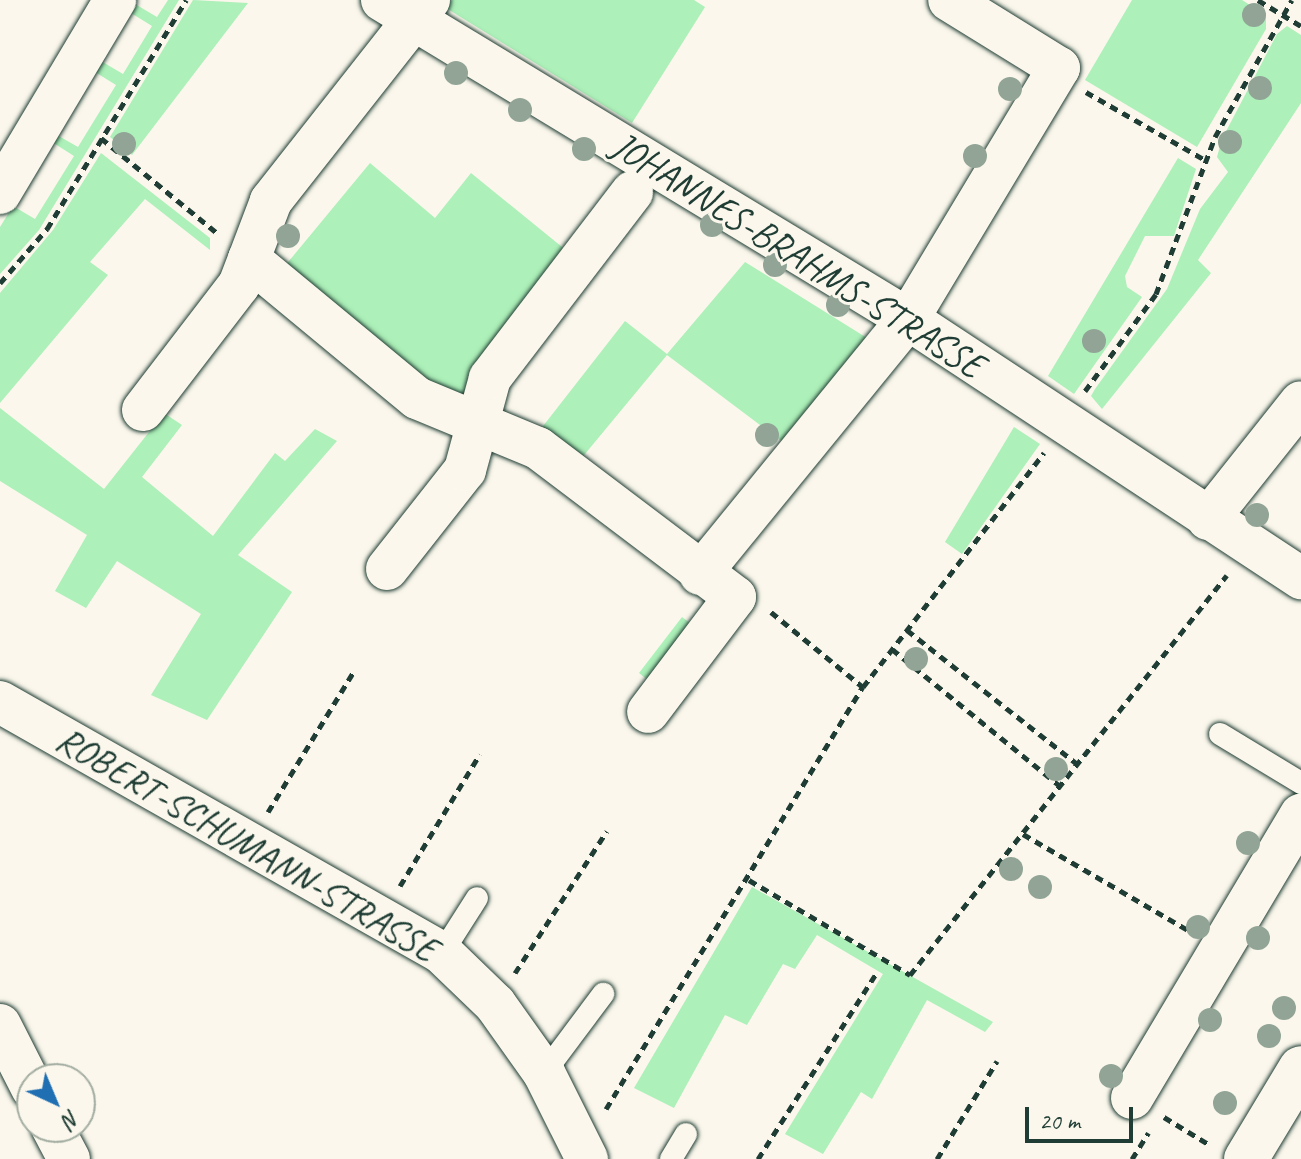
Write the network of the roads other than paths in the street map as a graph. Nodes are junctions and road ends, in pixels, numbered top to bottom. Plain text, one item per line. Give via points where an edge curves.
1 (115, 0) edge
2 (949, 0) edge
3 (408, 6) edge
4 (632, 192) dead end
5 (0, 193) edge
6 (249, 259) junction
7 (908, 319) junction
8 (1301, 402) edge
9 (143, 410) dead end
10 (478, 423) junction
11 (1208, 519) junction
12 (387, 569) dead end
13 (700, 574) junction
14 (1301, 578) edge
15 (0, 702) edge
16 (648, 712) dead end
17 (1220, 734) dead end
18 (1301, 783) edge
19 (1301, 815) edge
20 (477, 898) dead end
21 (442, 953) junction
22 (603, 994) dead end
23 (0, 1025) edge
24 (19, 1063) edge
25 (1301, 1068) edge
26 (544, 1073) junction
27 (1140, 1115) road end
28 (686, 1134) dead end
29 (1241, 1150) edge
30 (584, 1153) edge
31 (671, 1159) edge

1 - 5 street
2 - 7 street via 1059,68
3 - 6 street via 271,201
3 - 7 street, JOHANNES-BRAHMS-STRASSE
4 - 10 street via 490,378
6 - 9 street via 239,285
6 - 10 street via 417,398
7 - 11 street, JOHANNES-BRAHMS-STRASSE
7 - 13 street
8 - 11 street
10 - 12 street via 465,470
10 - 13 street via 538,448
11 - 14 street, JOHANNES-BRAHMS-STRASSE
13 - 16 street via 735,597
15 - 21 street, ROBERT-SCHUMANN-STRASSE
17 - 18 lane
19 - 27 street via 1221,948
20 - 21 lane
21 - 26 street, ROBERT-SCHUMANN-STRASSE via 495,1004
22 - 26 lane
23 - 24 street
25 - 29 main road
26 - 30 street, ROBERT-SCHUMANN-STRASSE
28 - 31 lane

